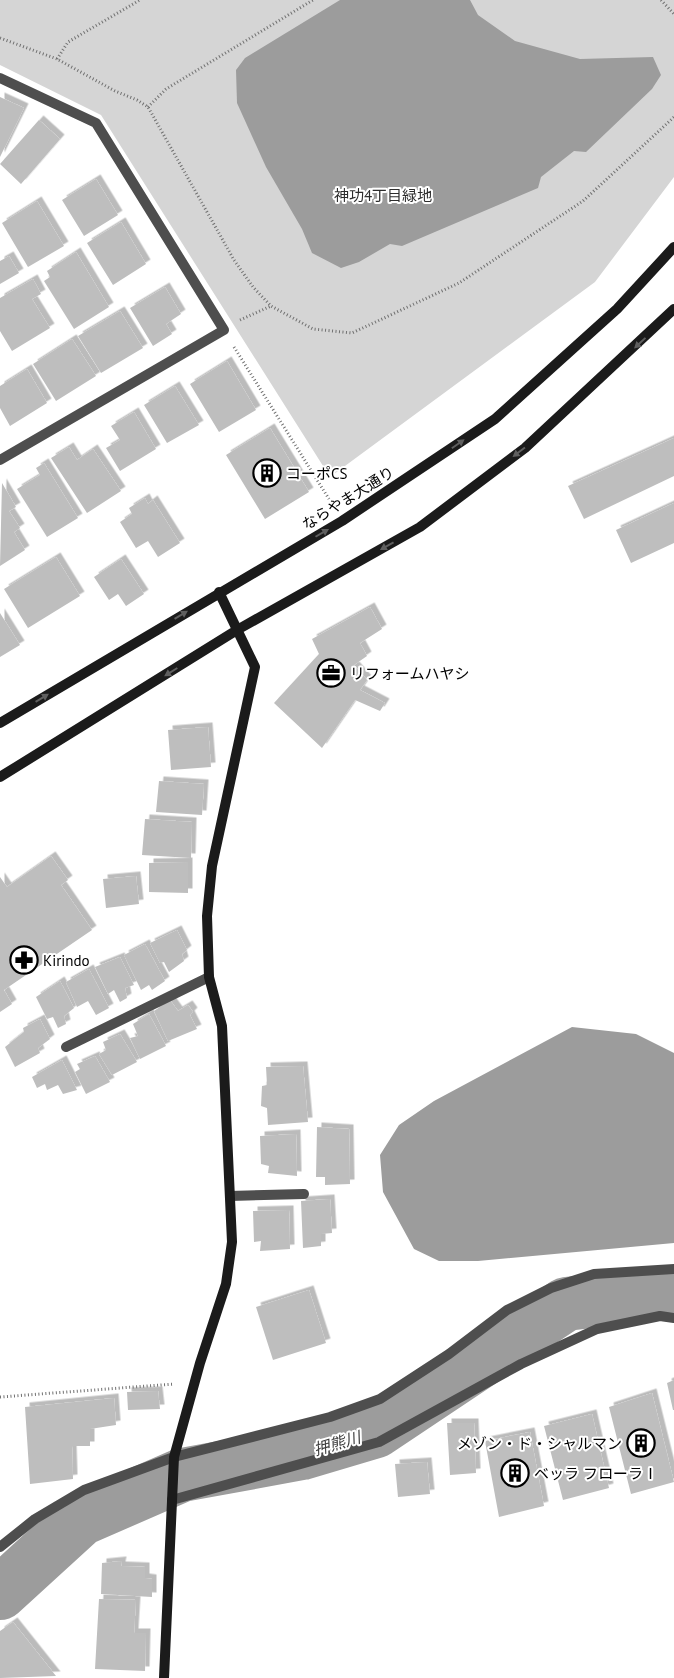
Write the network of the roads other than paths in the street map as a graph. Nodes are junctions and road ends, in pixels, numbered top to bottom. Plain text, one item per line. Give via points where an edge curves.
1 (0, 78) edge
2 (674, 247) edge
3 (674, 309) edge
4 (1, 458) edge
5 (219, 592) junction
6 (237, 630) junction
7 (0, 723) edge
8 (0, 777) edge
9 (209, 977) junction
10 (66, 1047) dead end
11 (304, 1194) dead end
12 (230, 1196) junction
13 (674, 1269) edge
14 (674, 1318) edge
15 (174, 1457) junction
16 (172, 1500) junction
17 (0, 1547) edge
18 (164, 1678) edge

1 - 4 street via 96,123 224,330
5 -> 2 street, ならやま大通り via 342,521 495,418 617,309
3 -> 6 street via 525,448 420,527
5 - 6 street
7 -> 5 street, ならやま大通り
6 -> 8 street
6 - 9 street via 255,667 212,866 206,947
9 - 10 street
9 - 12 street via 222,1026
11 - 12 street
12 - 15 street via 232,1242 226,1284
13 - 15 street via 594,1274 551,1288 507,1310 449,1354 380,1399 330,1417
14 - 16 street via 660,1316 597,1329 521,1364 379,1442
15 - 16 street
15 - 17 street via 84,1490 36,1519
16 - 18 street

